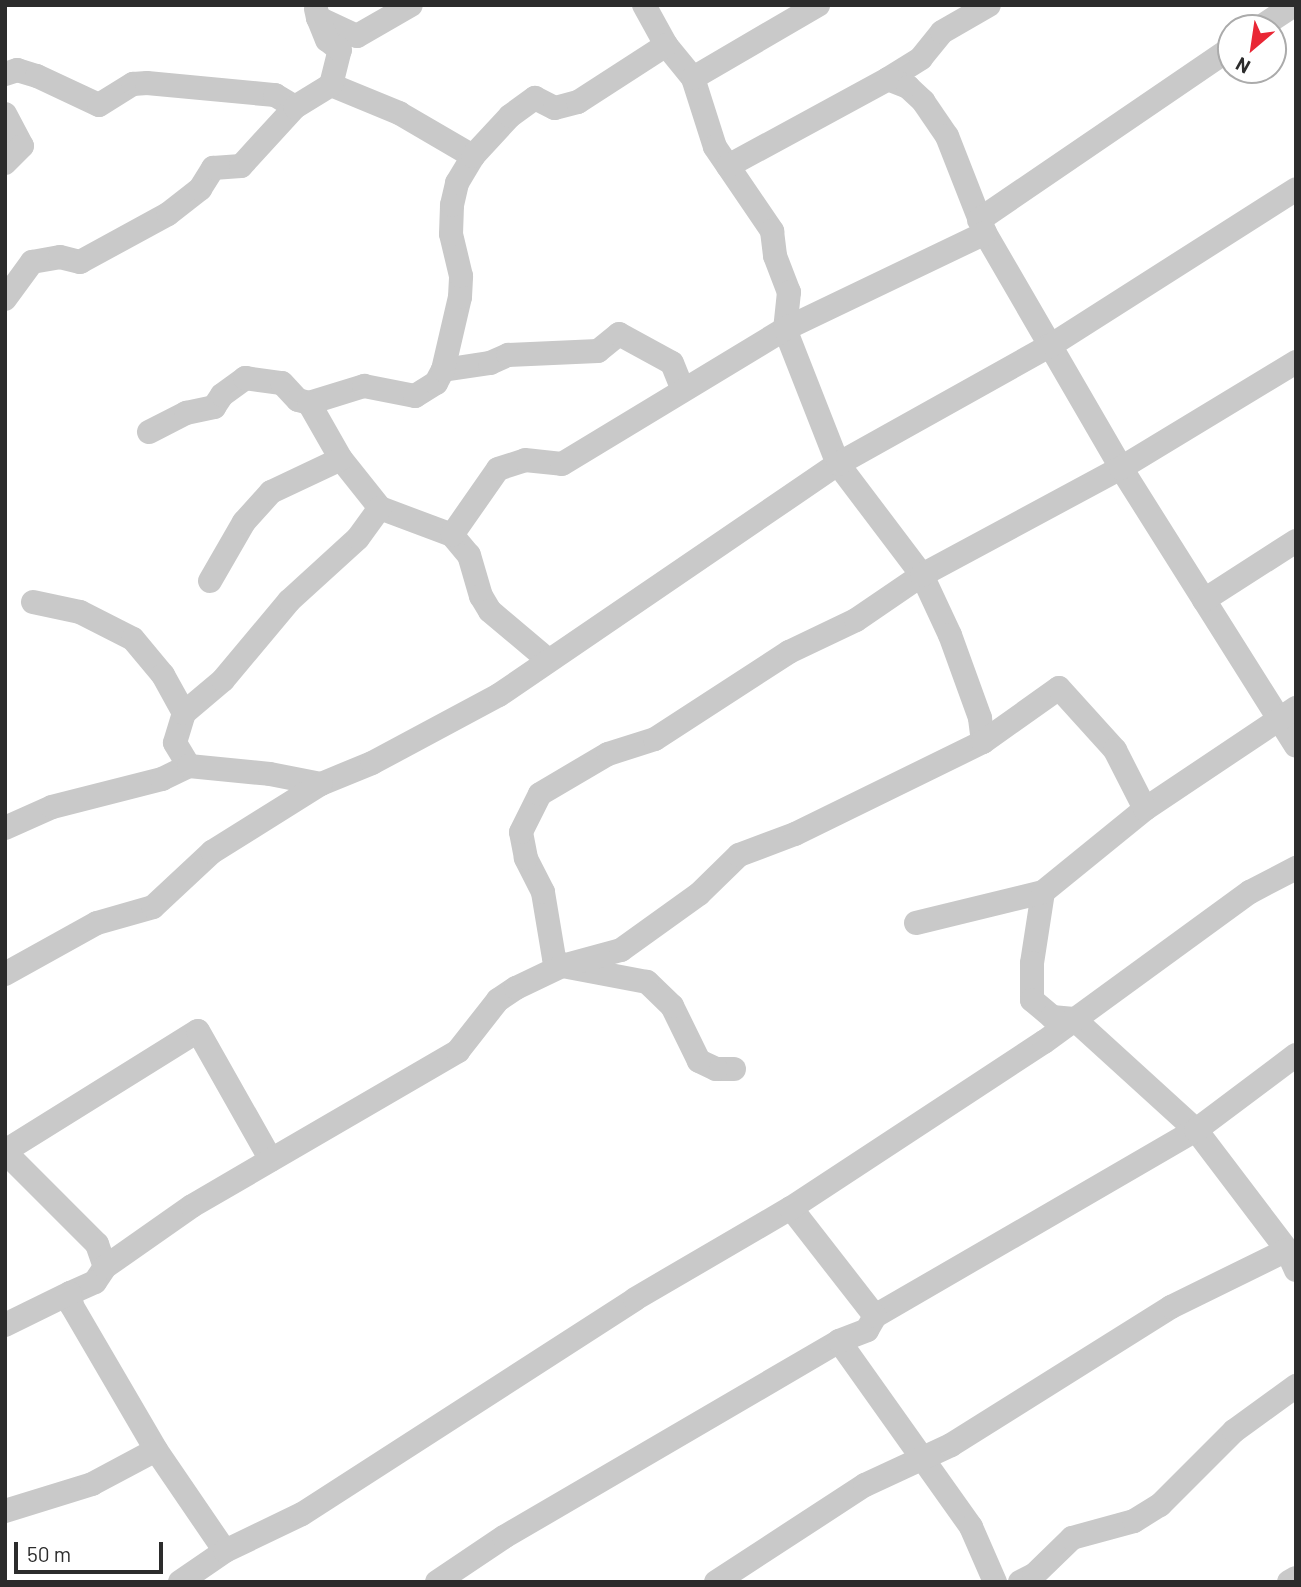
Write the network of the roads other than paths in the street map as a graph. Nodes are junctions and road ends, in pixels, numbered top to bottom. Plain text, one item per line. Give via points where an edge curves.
1 (411, 5) edge
2 (644, 5) edge
3 (818, 5) edge
4 (983, 6) edge
5 (317, 12) edge
6 (666, 45) junction
7 (1217, 58) edge
8 (5, 75) edge
9 (693, 78) junction
10 (887, 79) junction
11 (331, 85) junction
12 (295, 107) junction
13 (5, 114) edge
14 (473, 156) junction
15 (5, 163) edge
16 (728, 166) junction
17 (1296, 190) edge
18 (982, 227) junction
19 (5, 299) edge
20 (785, 329) junction
21 (1053, 344) junction
22 (1296, 362) edge
23 (443, 370) junction
24 (682, 388) junction
25 (309, 403) junction
26 (149, 432) dead end
27 (341, 459) junction
28 (838, 464) junction
29 (1122, 468) junction
30 (380, 508) junction
31 (452, 535) junction
32 (1296, 541) edge
33 (922, 575) junction
34 (210, 581) dead end
35 (1204, 600) junction
36 (33, 602) dead end
37 (547, 659) junction
38 (184, 713) junction
39 (1287, 714) edge
40 (983, 742) junction
41 (1296, 746) edge
42 (188, 766) junction
43 (321, 784) junction
44 (1144, 809) junction
45 (5, 828) edge
46 (1296, 868) edge
47 (1043, 892) junction
48 (916, 923) dead end
49 (562, 966) junction
50 (5, 974) edge
51 (1074, 1019) junction
52 (1296, 1055) edge
53 (734, 1069) dead end
54 (1196, 1130) junction
55 (5, 1152) edge
56 (271, 1160) junction
57 (791, 1208) junction
58 (1291, 1260) edge
59 (105, 1267) junction
60 (70, 1293) junction
61 (875, 1316) junction
62 (5, 1325) edge
63 (839, 1341) junction
64 (1296, 1386) edge
65 (156, 1450) junction
66 (919, 1459) junction
67 (5, 1511) edge
68 (225, 1551) junction
69 (1296, 1578) edge
70 (180, 1582) edge
71 (437, 1582) edge
72 (716, 1582) edge
73 (995, 1582) edge
74 (1020, 1582) edge
75 (1289, 1582) edge

1 - 5 street via 357,36
2 - 6 street
3 - 9 street
4 - 10 street via 942,32 921,58
5 - 11 street via 327,40 340,51
6 - 9 street
6 - 14 street via 578,102 555,108 535,98 510,116
7 - 18 street
8 - 12 street via 17,70 37,76 99,105 133,84 147,83 275,95
9 - 16 street via 715,147
10 - 16 street
10 - 18 street via 908,86 947,136
11 - 12 street
11 - 14 street via 399,113
12 - 19 street via 241,166 213,168 200,189 168,214 80,262 52,257 32,262
13 - 15 street via 22,146
14 - 23 street via 457,183 452,205 450,234 461,276
16 - 20 street via 772,231 775,256 789,292
17 - 21 street
18 - 20 street
18 - 21 street
20 - 24 street
20 - 28 street
21 - 28 street
21 - 29 street
22 - 29 street
23 - 24 street via 490,363 508,355 598,351 619,334 672,363
23 - 25 street via 436,383 415,396 364,386
24 - 31 street via 562,464 524,460 498,469
25 - 26 street via 298,400 273,379 245,378 214,407 186,413
25 - 27 street
27 - 30 street
27 - 34 street via 271,492 244,523
28 - 33 street
28 - 37 street
29 - 33 street
29 - 35 street
30 - 31 street
30 - 38 street via 358,538 289,601 223,680
31 - 37 street via 469,555 490,611
32 - 35 street
33 - 40 street via 950,635 980,718
33 - 49 street via 856,620 789,652 655,739 608,754 540,794 521,832 526,858 543,892 554,958
35 - 39 street
36 - 38 street via 80,612 133,639 163,675
37 - 43 street via 499,695 372,763
38 - 42 street via 175,743
39 - 41 street
39 - 44 street
40 - 44 street via 1059,688 1115,750
40 - 49 street via 795,834 739,855 699,894 621,950
42 - 43 street
42 - 45 street via 162,779 52,807
43 - 50 street via 212,852 153,907 97,923
44 - 47 street
46 - 51 street via 1250,892
47 - 48 street
47 - 51 street via 1032,963 1032,1000 1052,1017
49 - 53 street via 647,982 672,1006 699,1061 716,1069
49 - 56 street via 498,1000 458,1051
51 - 54 street
51 - 57 street
52 - 54 street
54 - 58 street
54 - 61 street
55 - 56 street via 198,1031
55 - 59 street via 97,1244
56 - 59 street via 192,1206
57 - 61 street
57 - 68 street via 635,1299 302,1514
58 - 66 street via 1171,1307 951,1445
59 - 60 street via 95,1282
60 - 62 street
60 - 65 street via 72,1306
61 - 63 street via 867,1329
63 - 66 street
63 - 71 street via 504,1537
64 - 74 street via 1234,1431 1160,1505 1134,1521 1072,1538 1034,1575
65 - 67 street via 92,1484
65 - 68 street
66 - 72 street via 865,1485
66 - 73 street via 971,1527
68 - 70 street
69 - 75 street

